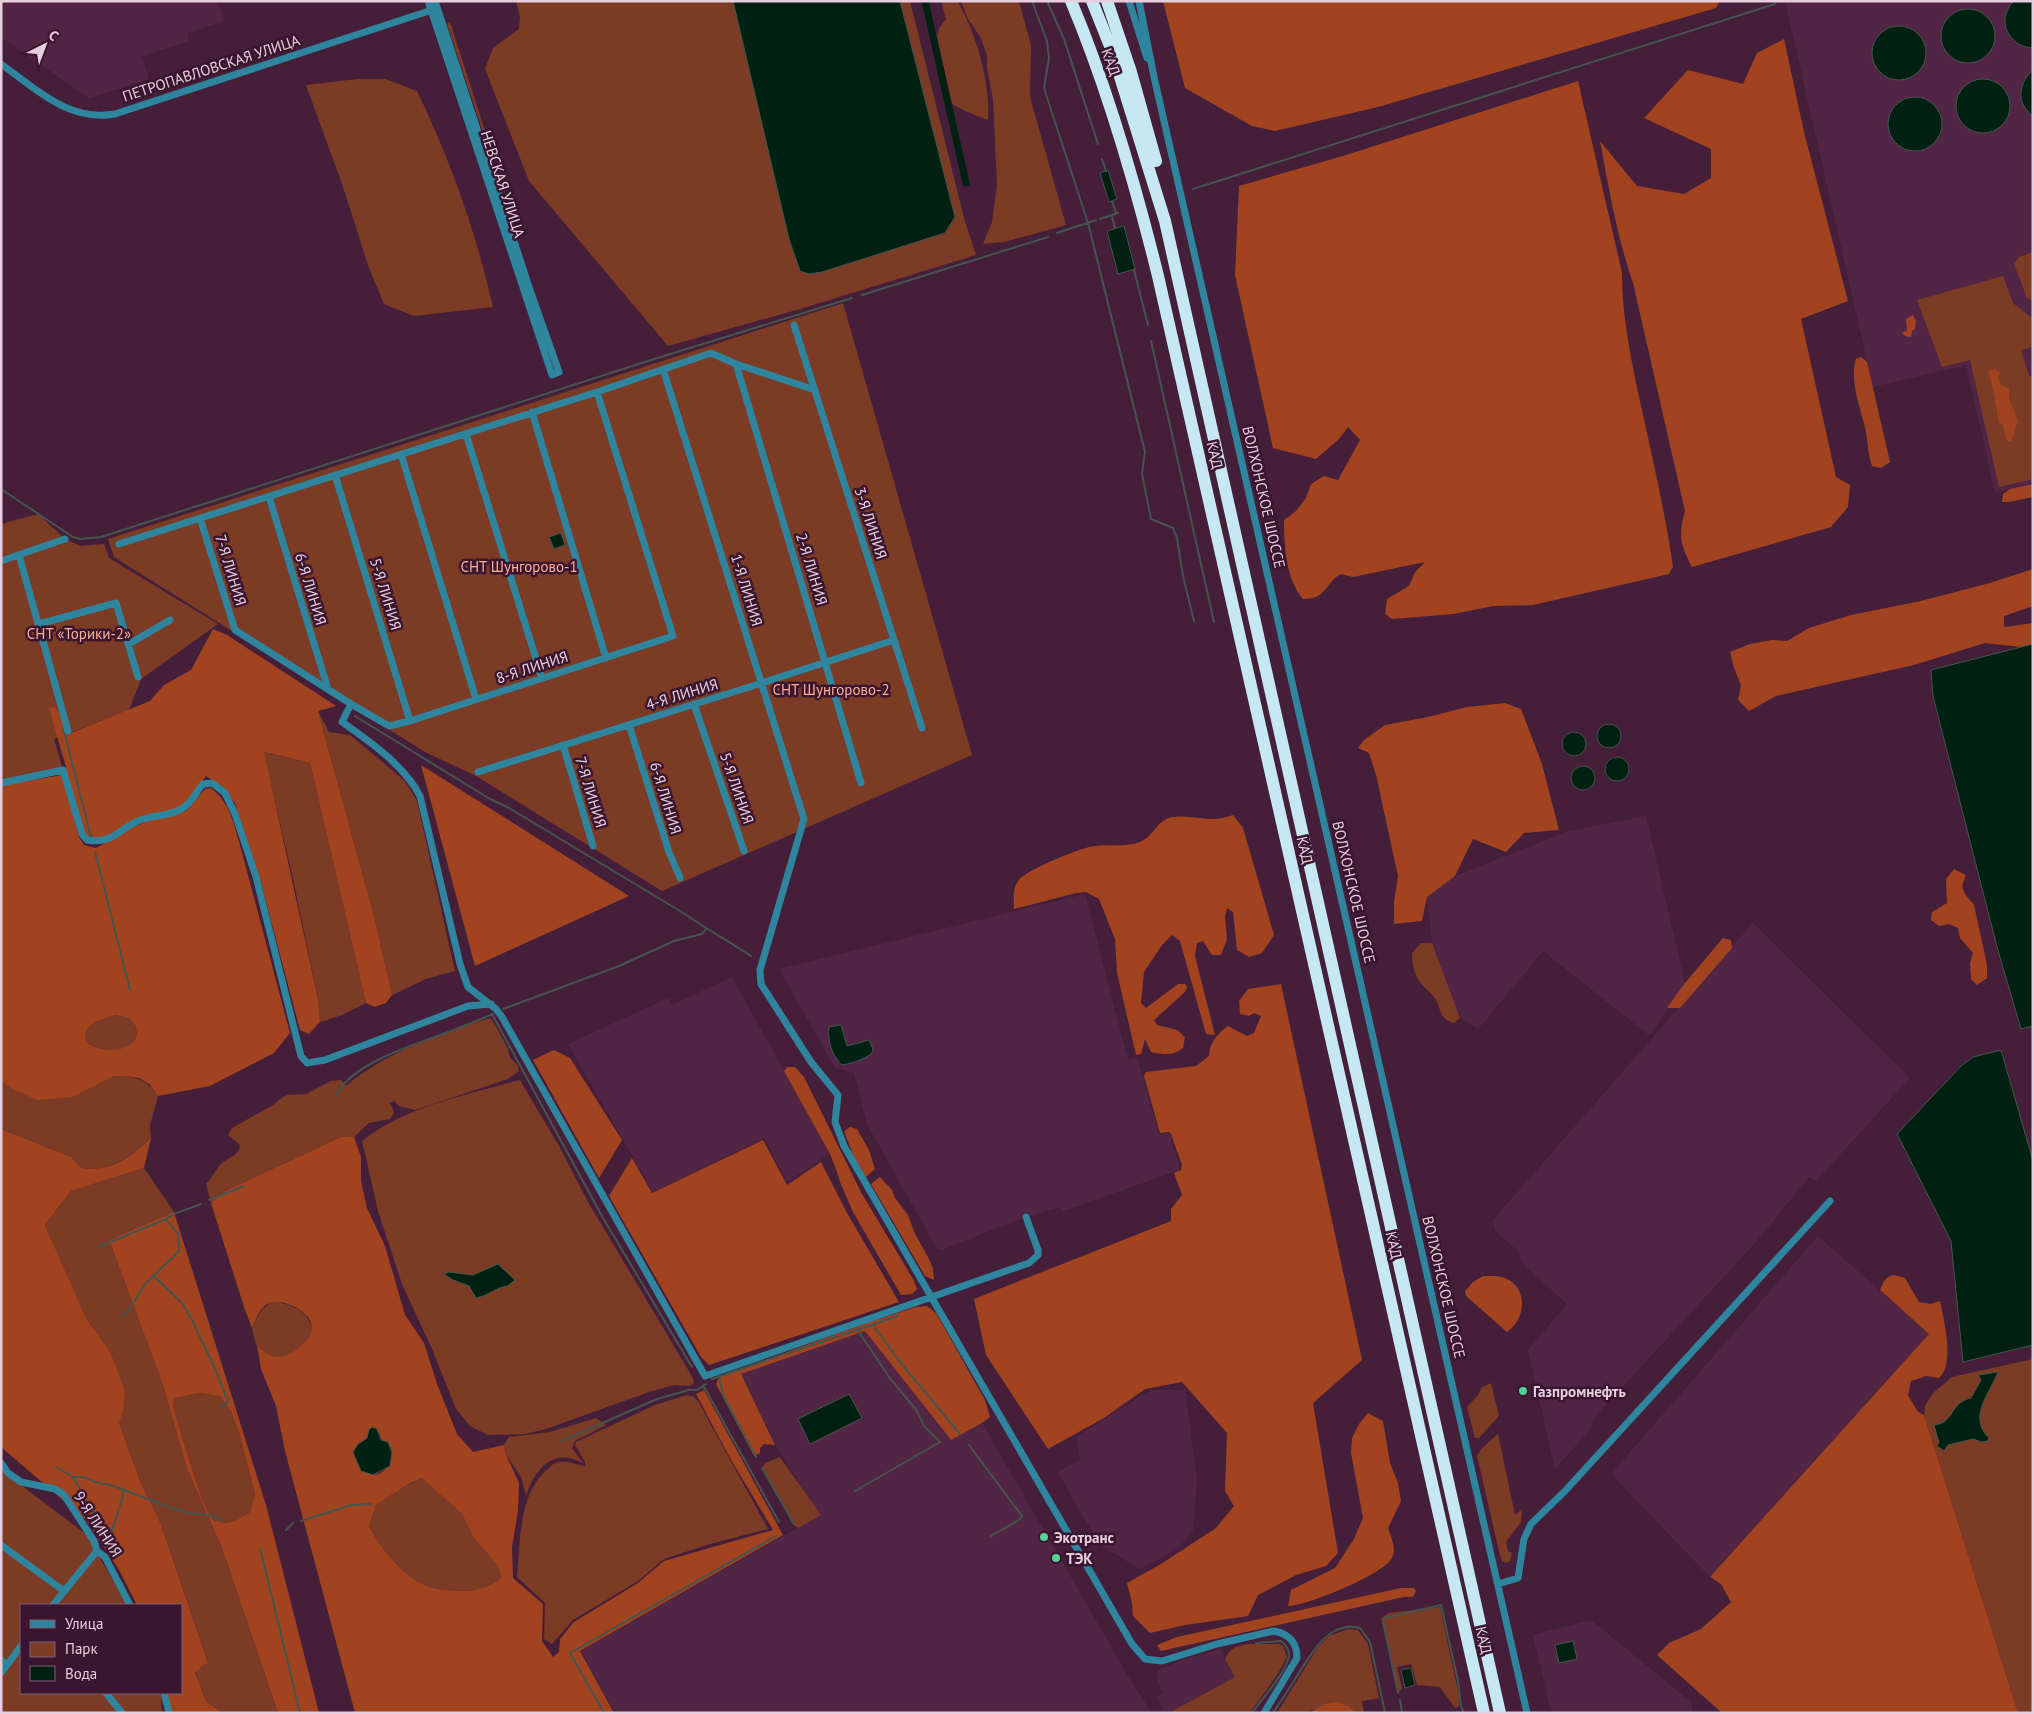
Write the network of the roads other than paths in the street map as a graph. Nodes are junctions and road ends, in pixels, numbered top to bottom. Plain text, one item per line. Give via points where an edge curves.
1 (428, 1) edge
2 (1071, 1) edge
3 (1092, 1) edge
4 (1107, 1) edge
5 (1129, 1) edge
6 (1139, 1) edge
7 (435, 6) edge
8 (1, 64) edge
9 (1154, 77) junction
10 (1165, 221) junction
11 (794, 326) dead end
12 (736, 364) junction
13 (662, 369) junction
14 (555, 374) dead end
15 (814, 390) junction
16 (597, 392) junction
17 (532, 412) junction
18 (466, 434) junction
19 (401, 454) junction
20 (335, 475) junction
21 (269, 496) junction
22 (200, 518) junction
23 (64, 538) dead end
24 (120, 544) dead end
25 (19, 555) junction
26 (1, 561) edge
27 (170, 620) dead end
28 (39, 624) junction
29 (894, 640) junction
30 (129, 644) junction
31 (606, 658) junction
32 (826, 662) junction
33 (138, 677) dead end
34 (542, 678) junction
35 (762, 683) junction
36 (324, 687) junction
37 (476, 699) junction
38 (351, 704) junction
39 (694, 704) junction
40 (410, 721) junction
41 (629, 725) junction
42 (922, 728) dead end
43 (68, 732) dead end
44 (563, 745) junction
45 (478, 772) dead end
46 (1, 783) edge
47 (860, 783) dead end
48 (593, 846) dead end
49 (744, 851) dead end
50 (680, 878) dead end
51 (491, 1004) junction
52 (1830, 1201) dead end
53 (1026, 1218) dead end
54 (931, 1296) junction
55 (1, 1463) edge
56 (1, 1545) edge
57 (97, 1551) junction
58 (1498, 1584) junction
59 (64, 1591) junction
60 (54, 1604) edge
61 (129, 1604) edge
62 (20, 1647) edge
63 (4, 1662) edge
64 (1, 1673) edge
65 (107, 1694) edge
66 (164, 1694) edge
67 (122, 1713) edge
68 (168, 1713) edge
69 (1264, 1713) edge
70 (1484, 1713) edge
71 (1500, 1713) edge
72 (1527, 1713) edge

1 - 7 street, НЕВСКАЯ УЛИЦА
2 - 70 highway, КАД via 1106,95 1158,276
3 - 10 highway, КАД via 1112,51
4 - 10 highway via 1149,133
5 - 9 street, ВОЛХОНСКОЕ ШОССЕ
6 - 9 street, ВОЛХОНСКОЕ ШОССЕ
7 - 8 street, ПЕТРОПАВЛОВСКАЯ УЛИЦА via 115,114 85,115 64,108
7 - 14 street, НЕВСКАЯ УЛИЦА
9 - 58 street, ВОЛХОНСКОЕ ШОССЕ
10 - 71 highway, КАД
11 - 15 street, 3-Я ЛИНИЯ
12 - 13 street via 711,353
12 - 15 street
12 - 32 street, 2-Я ЛИНИЯ
13 - 16 street
13 - 35 street, 1-Я ЛИНИЯ
15 - 29 street, 3-Я ЛИНИЯ
16 - 17 street
16 - 31 street, 8-Я ЛИНИЯ via 673,636
17 - 18 street
17 - 31 street
18 - 19 street
18 - 34 street
19 - 20 street
19 - 37 street
20 - 21 street
20 - 40 street, 5-Я ЛИНИЯ
21 - 22 street
21 - 36 street, 6-Я ЛИНИЯ
22 - 24 street
22 - 36 street, 7-Я ЛИНИЯ via 235,630
23 - 25 street
25 - 26 street
25 - 28 street
27 - 30 street
28 - 30 street via 116,603
28 - 43 street
29 - 32 street, 4-Я ЛИНИЯ
29 - 42 street, 3-Я ЛИНИЯ
30 - 33 street
31 - 34 street, 8-Я ЛИНИЯ
32 - 35 street, 4-Я ЛИНИЯ
32 - 47 street, 2-Я ЛИНИЯ
34 - 37 street, 8-Я ЛИНИЯ
35 - 39 street, 4-Я ЛИНИЯ
35 - 54 street, 1-Я ЛИНИЯ via 804,819 760,970 761,984 807,1056 838,1095 836,1130
36 - 38 street
37 - 40 street, 8-Я ЛИНИЯ
38 - 40 street, 8-Я ЛИНИЯ via 388,726
38 - 51 street via 342,722 407,775 420,796 463,977 468,987
39 - 41 street, 4-Я ЛИНИЯ
39 - 49 street, 5-Я ЛИНИЯ
41 - 44 street, 4-Я ЛИНИЯ
41 - 50 street, 6-Я ЛИНИЯ
44 - 45 street, 4-Я ЛИНИЯ
44 - 48 street, 7-Я ЛИНИЯ
46 - 51 street via 63,770 82,834 87,840 97,842 105,841 143,819 183,808 203,784 212,783 219,787 231,803 256,877 301,1056 307,1064 468,1006
51 - 54 street via 502,1017 705,1376
52 - 58 street via 1565,1492 1531,1524 1524,1539 1518,1578
53 - 54 street via 1038,1250 1034,1260
54 - 69 street via 1139,1654 1145,1659 1162,1661 1274,1631 1283,1633 1295,1643 1297,1658
55 - 57 street, 9-Я ЛИНИЯ via 21,1482 55,1488 64,1495
56 - 59 street
57 - 59 street
57 - 61 street, 9-Я ЛИНИЯ via 104,1557
58 - 72 street, ВОЛХОНСКОЕ ШОССЕ
59 - 60 street
62 - 63 street
63 - 64 street
65 - 67 street
66 - 68 street

